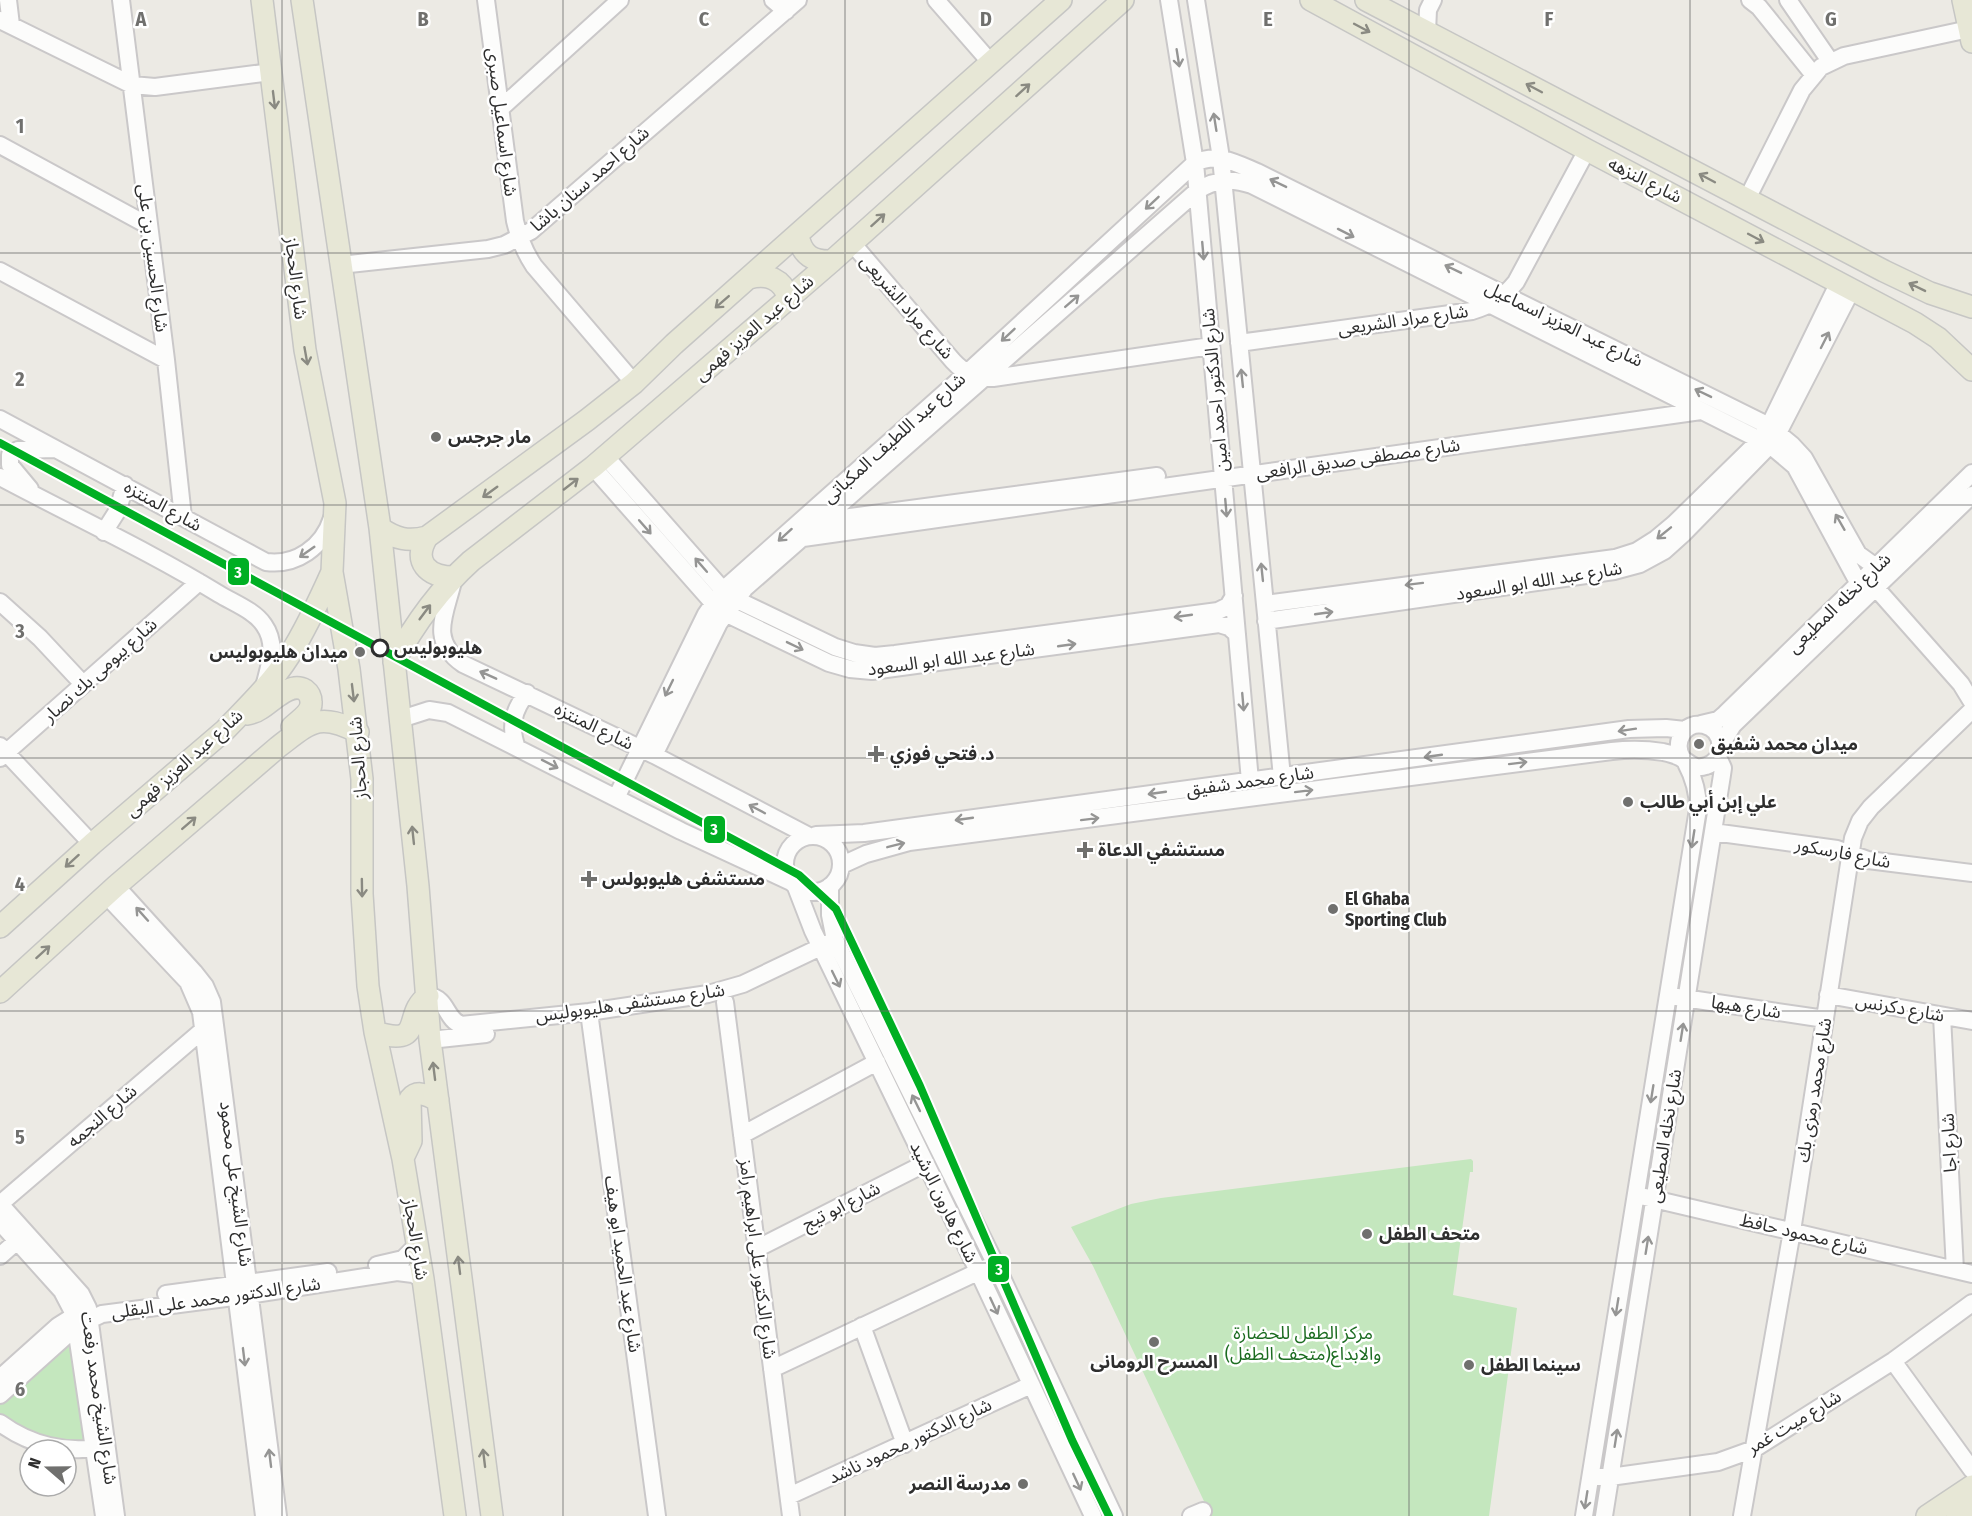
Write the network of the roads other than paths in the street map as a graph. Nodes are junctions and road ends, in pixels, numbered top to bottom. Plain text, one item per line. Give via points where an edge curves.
1 (8, 0) edge
2 (121, 0) edge
3 (262, 0) edge
4 (302, 0) edge
5 (486, 0) edge
6 (620, 0) edge
7 (772, 0) edge
8 (936, 0) edge
9 (1061, 0) edge
10 (1123, 0) edge
11 (1170, 0) edge
12 (1196, 0) edge
13 (1311, 0) edge
14 (1433, 0) edge
15 (1750, 0) edge
16 (1788, 0) edge
17 (1963, 0) edge
18 (1379, 2) edge
19 (792, 5) edge
20 (605, 6) edge
21 (5, 22) edge
22 (1427, 32) junction
23 (1971, 36) edge
24 (1830, 61) junction
25 (991, 63) junction
26 (271, 72) junction
27 (1813, 74) junction
28 (132, 85) junction
29 (500, 109) junction
30 (0, 145) edge
31 (1587, 150) junction
32 (1221, 158) junction
33 (1195, 163) junction
34 (1223, 180) junction
35 (1197, 191) junction
36 (1747, 199) junction
37 (150, 226) junction
38 (798, 236) junction
39 (519, 239) junction
40 (852, 243) junction
41 (832, 261) junction
42 (340, 265) junction
43 (0, 270) edge
44 (749, 278) junction
45 (1845, 286) junction
46 (1506, 296) junction
47 (789, 298) junction
48 (1491, 305) junction
49 (1972, 307) edge
50 (1239, 343) junction
51 (1211, 346) junction
52 (166, 360) junction
53 (1972, 370) edge
54 (967, 373) junction
55 (984, 378) junction
56 (634, 383) junction
57 (1694, 408) junction
58 (0, 419) edge
59 (1769, 436) junction
60 (56, 449) junction
61 (599, 461) junction
62 (1252, 469) junction
63 (1223, 473) junction
64 (1972, 473) edge
65 (0, 477) edge
66 (125, 485) junction
67 (859, 488) junction
68 (1972, 495) edge
69 (36, 496) junction
70 (335, 503) junction
71 (874, 515) junction
72 (816, 516) junction
73 (183, 517) junction
74 (380, 528) junction
75 (104, 532) junction
76 (427, 537) junction
77 (802, 538) junction
78 (1876, 567) junction
79 (332, 572) junction
80 (454, 577) junction
81 (199, 582) junction
82 (1859, 584) junction
83 (1876, 588) junction
84 (1234, 596) junction
85 (724, 601) junction
86 (0, 602) edge
87 (1266, 612) junction
88 (1237, 634) junction
89 (394, 662) junction
90 (83, 684) junction
91 (263, 689) junction
92 (527, 693) junction
93 (1972, 702) edge
94 (1972, 710) edge
95 (240, 714) junction
96 (400, 719) junction
97 (1729, 720) junction
98 (1701, 724) junction
99 (1660, 728) junction
100 (1685, 730) junction
101 (358, 732) junction
102 (278, 747) junction
103 (517, 748) junction
104 (646, 751) junction
105 (1719, 751) junction
106 (2, 752) edge
107 (1659, 752) junction
108 (1684, 760) junction
109 (1282, 777) junction
110 (1250, 781) junction
111 (616, 798) junction
112 (1713, 832) junction
113 (812, 836) junction
114 (92, 844) junction
115 (1849, 854) junction
116 (842, 865) junction
117 (1972, 873) edge
118 (794, 884) junction
119 (830, 886) junction
120 (111, 890) junction
121 (0, 927) edge
122 (830, 948) junction
123 (0, 992) edge
124 (1668, 995) junction
125 (1828, 995) junction
126 (428, 996) junction
127 (1687, 998) junction
128 (725, 1002) junction
129 (1942, 1016) junction
130 (589, 1017) junction
131 (1824, 1019) junction
132 (1972, 1020) edge
133 (204, 1029) junction
134 (375, 1032) junction
135 (430, 1040) junction
136 (877, 1062) junction
137 (438, 1100) junction
138 (742, 1134) junction
139 (403, 1159) junction
140 (926, 1163) junction
141 (1635, 1195) junction
142 (1655, 1198) junction
143 (0, 1204) edge
144 (0, 1222) edge
145 (1792, 1231) junction
146 (17, 1241) junction
147 (417, 1245) junction
148 (756, 1249) junction
149 (0, 1256) edge
150 (995, 1263) junction
151 (1955, 1270) junction
152 (978, 1271) junction
153 (1972, 1274) edge
154 (423, 1279) junction
155 (242, 1290) junction
156 (1972, 1303) edge
157 (82, 1317) junction
158 (862, 1326) junction
159 (1893, 1361) junction
160 (772, 1369) junction
161 (0, 1378) edge
162 (1031, 1385) junction
163 (0, 1395) edge
164 (0, 1423) edge
165 (905, 1444) junction
166 (100, 1447) junction
167 (1754, 1449) junction
168 (1972, 1470) edge
169 (1590, 1476) junction
170 (1610, 1477) junction
171 (1972, 1486) edge
172 (789, 1496) junction
173 (1972, 1506) edge
174 (104, 1516) edge
175 (116, 1516) edge
176 (264, 1516) edge
177 (278, 1516) edge
178 (455, 1516) edge
179 (492, 1516) edge
180 (657, 1516) edge
181 (791, 1516) edge
182 (1093, 1516) edge
183 (1114, 1516) edge
184 (1584, 1516) edge
185 (1604, 1516) edge
186 (1742, 1516) edge
187 (1927, 1516) edge
188 (1957, 1516) edge

1 - 21 street
2 - 28 street, شارع الحسين بن على
3 - 26 main road, شارع الحجاز
4 - 42 main road
5 - 29 street, شارع اسماعيل صبرى
6 - 20 street
7 - 19 street
8 - 25 street
9 - 25 main road
40 -> 10 main road, شارع عبد العزيز فهمى
11 -> 33 street, شارع الدكتور احمد امين
32 -> 12 street, شارع الدكتور احمد امين
13 -> 31 main road, شارع النزهه
14 - 22 street via 1428,10
15 - 27 street
16 - 24 street
17 - 23 main road
18 - 22 main road, شارع النزهه
19 - 39 street, شارع احمد سنان باشا
20 - 29 street
21 - 28 street
36 -> 22 main road, شارع النزهه
23 - 24 street
24 - 27 street
25 - 38 main road
26 - 28 street via 155,87
26 -> 70 main road, شارع الحجاز via 305,350
27 - 36 street
28 - 37 street, شارع الحسين بن على
29 - 39 street, شارع اسماعيل صبرى
30 - 37 street
31 -> 45 main road, شارع النزهه
31 - 46 street, شارع مراد الشريعى
32 - 33 street
32 - 34 street, شارع الدكتور احمد امين
46 -> 32 street, شارع عبد العزيز اسماعيل via 1257,172
33 - 35 street, شارع الدكتور احمد امين
33 -> 54 street, شارع عبد اللطيف المكباتى
34 - 35 street
34 -> 48 street, شارع عبد العزيز اسماعيل via 1252,185
34 - 50 street, شارع الدكتور احمد امين
35 -> 51 street, شارع الدكتور احمد امين
55 -> 35 street, شارع عبد اللطيف المكباتى
49 -> 36 main road, شارع النزهه via 1930,293
37 - 52 street, شارع الحسين بن على
38 - 41 main road via 800,248 808,257 819,262
38 - 44 main road
39 - 42 street, شارع احمد سنان باشا via 488,249
39 - 56 street, شارع اسماعيل صبرى via 534,266
40 - 41 main road, شارع عبد العزيز فهمى
40 - 54 street, شارع مراد الشريعى via 953,362
41 - 47 main road, شارع عبد العزيز فهمى
42 - 74 main road
43 - 52 street
44 - 47 main road via 769,276 785,288
44 -> 56 main road
45 - 53 main road, شارع النزهه via 1930,333
45 - 59 street, شارع عبد الله ابو السعود
46 - 48 street, شارع مراد الشريعى
59 -> 46 street, شارع عبد العزيز اسماعيل
47 - 61 main road, شارع عبد العزيز فهمى
48 - 50 street, شارع مراد الشريعى via 1472,311
48 - 57 street, شارع عبد العزيز اسماعيل
62 -> 50 street, شارع الدكتور احمد امين
51 - 55 street, شارع مراد الشريعى
51 - 63 street, شارع الدكتور احمد امين
52 - 73 street, شارع الحسين بن على
54 - 55 street, شارع مراد الشريعى
54 - 72 street, شارع عبد اللطيف المكباتى
55 - 67 street, شارع عبد اللطيف المكباتى
56 -> 76 main road
57 - 59 street, شارع عبد العزيز اسماعيل
57 - 62 street, شارع مصطفى صديق الرافعى
58 - 60 street, شارع المنتزه
78 -> 59 street, شارع عبد العزيز اسماعيل via 1858,554 1804,458
59 - 82 street, شارع عبد العزيز اسماعيل via 1794,466
59 - 87 street, شارع عبد الله ابو السعود via 1684,533 1640,564 1614,571
60 - 66 street, شارع المنتزه
60 - 69 street via 18,450 10,455 10,465
80 -> 61 main road, شارع عبد العزيز فهمى
61 - 85 street, شارع عبد الله ابو السعود
62 - 63 street, شارع مصطفى صديق الرافعى
87 -> 62 street, شارع الدكتور احمد امين
63 - 71 street, شارع مصطفى صديق الرافعى
63 - 77 street, شارع مصطفى صديق الرافعى
63 -> 84 street, شارع الدكتور احمد امين
64 - 78 street, شارع نخله المطيعى
65 - 69 street
66 - 73 street, شارع المنتزه
66 - 75 street via 118,510
67 - 71 street via 865,506
67 - 72 street, شارع عبد اللطيف المكباتى
68 - 83 street, شارع نخله المطيعى
69 - 75 street
70 -> 73 street, شارع المنتزه via 327,531 315,546 300,557 275,563 257,559
70 - 79 main road, شارع الحجاز
71 - 72 street, شارع مصطفى صديق الرافعى
72 - 77 street, شارع عبد اللطيف المكباتى
72 -> 85 street, شارع عبد اللطيف المكباتى
74 - 76 main road via 402,540
74 - 89 main road
75 - 81 street
76 - 80 main road via 421,547 421,560 428,571 440,577
77 - 85 street, شارع عبد اللطيف المكباتى
78 - 82 street, شارع نخله المطيعى
79 - 91 main road, شارع عبد العزيز فهمى via 313,616 288,658
79 -> 101 main road, شارع الحجاز
89 -> 80 main road, شارع عبد العزيز فهمى via 421,617
92 -> 80 street, شارع المنتزه via 463,664 447,648 441,626
81 - 90 street, شارع بيومى بك نصار
81 - 91 street via 256,616 264,626 272,650
82 - 97 street, شارع نخله المطيعى
83 - 93 street via 1961,684
83 - 97 street, شارع نخله المطيعى
84 -> 85 street, شارع عبد الله ابو السعود via 1228,606 1218,611 875,656 835,647
84 - 88 street, شارع الدكتور احمد امين
85 -> 88 street, شارع عبد الله ابو السعود via 829,663 872,671 1219,624
85 - 104 street, شارع عبد اللطيف المكباتى via 706,614
86 - 90 street
87 - 109 street, شارع الدكتور احمد امين
88 -> 110 street, شارع الدكتور احمد امين
89 - 96 main road
90 - 106 street, شارع بيومى بك نصار
91 - 95 main road, شارع عبد العزيز فهمى
92 - 103 street via 513,719
92 - 104 street, شارع المنتزه
94 - 115 street, شارع محمد رمزى بك via 1870,807 1852,838
95 - 102 main road via 256,711 289,689 296,687 309,694 311,707 307,714 287,731
95 - 114 main road, شارع عبد العزيز فهمى
96 - 103 street via 438,710
126 -> 96 main road
97 - 98 street, شارع نخله المطيعى
97 - 105 street, شارع نخله المطيعى
98 - 100 street
98 - 105 street via 1717,733
99 - 100 street, شارع محمد شفيق
99 - 107 street via 1664,740
99 -> 109 street, شارع محمد شفيق
100 - 108 street via 1679,741 1679,753
101 - 102 main road via 324,720 304,727
101 -> 134 main road, شارع الحجاز via 364,940
120 -> 102 main road
103 -> 111 street
104 - 111 street, شارع عبد اللطيف المكباتى
113 -> 104 street, شارع المنتزه
105 - 108 street via 1714,761 1703,767 1691,766
105 - 112 street, شارع نخله المطيعى via 1722,775
106 - 114 street
107 - 108 street, شارع محمد شفيق
116 -> 107 street, شارع محمد شفيق via 909,842 1611,751
108 -> 124 street, شارع نخله المطيعى via 1694,777 1698,809
109 - 110 street, شارع محمد شفيق
110 -> 113 street, شارع محمد شفيق
111 - 118 street
112 - 115 street, شارع فارسكور via 1837,849
112 - 127 street, شارع نخله المطيعى
113 - 116 street via 835,845
113 - 118 street via 792,845 786,857 785,870
114 -> 121 main road, شارع عبد العزيز فهمى
115 - 117 street, شارع فارسكور via 1868,860
115 - 125 street, شارع محمد رمزى بك
116 - 119 street
118 - 119 street via 813,892
118 - 122 street, شارع هارون الرشيد via 806,914
119 - 122 street, شارع هارون الرشيد
123 -> 120 main road
120 - 133 street, شارع الشيخ على محمود via 188,982
155 -> 120 street, شارع الشيخ على محمود via 212,1002 194,972
122 - 128 street, شارع مستشفى هليوبوليس via 758,990
122 - 130 street, شارع مستشفى هليوبوليس via 726,990
122 -> 136 street, شارع هارون الرشيد
150 -> 122 street, شارع هارون الرشيد
124 - 127 street, شارع هيها
124 -> 141 street, شارع نخله المطيعى
125 - 129 street, شارع دكرنس
125 - 131 street, شارع محمد رمزى بك
126 - 130 street, شارع مستشفى هليوبوليس via 442,1002 451,1019 461,1025
126 - 134 main road via 405,1035 395,1038
126 - 135 main road
127 - 131 street, شارع هيها
142 -> 127 street, شارع نخله المطيعى
128 - 130 street, شارع مستشفى هليوبوليس
128 - 138 street, شارع الدكتور على ابراهيم رامز
129 - 132 street, شارع دكرنس
129 - 151 street, شارع اجا
130 - 135 street, شارع مستشفى هليوبوليس
130 - 180 street, شارع عبد الحميد ابو هيف
131 - 145 street, شارع محمد رمزى بك
133 - 143 street, شارع النجمه
133 - 155 street, شارع الشيخ على محمود
134 - 139 main road, شارع الحجاز
137 -> 135 main road
136 - 138 street
136 - 140 street, شارع هارون الرشيد
137 - 139 main road via 421,1093 410,1099 411,1141
179 -> 137 main road
138 - 148 street, شارع الدكتور على ابراهيم رامز
139 - 147 main road, شارع الحجاز
140 - 148 street, شارع ابو تيج
140 - 152 street, شارع هارون الرشيد
141 - 142 street, شارع محمود حافظ
141 -> 169 street, شارع نخله المطيعى
142 - 145 street, شارع محمود حافظ
170 -> 142 street, شارع نخله المطيعى
143 - 157 street, شارع الشيخ محمد رفعت via 81,1294
144 - 146 street, شارع الشيخ محمد رفعت
145 - 151 street, شارع محمود حافظ
145 - 167 street, شارع محمد رمزى بك
146 - 149 street
146 - 157 street, شارع الشيخ محمد رفعت
147 - 154 main road, شارع الحجاز
147 - 155 street, شارع الدكتور محمد على البقلى via 396,1262
148 - 160 street, شارع الدكتور على ابراهيم رامز
150 - 152 street
150 - 183 street, شارع هارون الرشيد
151 - 153 street, شارع محمود حافظ
152 - 158 street
152 -> 162 street, شارع هارون الرشيد
154 - 155 street, شارع الدكتور محمد على البقلى via 397,1272
154 - 178 main road, شارع الحجاز
155 - 157 street, شارع الدكتور محمد على البقلى
155 -> 176 street, شارع الشيخ على محمود
177 -> 155 street, شارع الشيخ على محمود
156 - 159 street, شارع ميت غمر
157 - 161 street, شارع الدكتور محمد على البقلى
157 - 163 street, شارع الدكتور محمد على البقلى
157 - 166 street, شارع الشيخ محمد رفعت
158 - 160 street
158 - 165 street
159 - 167 street, شارع ميت غمر
159 - 168 street
160 - 172 street, شارع الدكتور على ابراهيم رامز
162 - 165 street, شارع الدكتور محمود ناشد
162 -> 182 street, شارع هارون الرشيد
164 - 166 street via 43,1445
165 - 172 street, شارع الدكتور محمود ناشد
166 - 174 street, شارع الشيخ محمد رفعت
166 - 175 street, شارع الشيخ محمد رفعت
167 - 170 street, شارع ميت غمر via 1718,1462
167 - 186 street, شارع محمد رمزى بك
169 - 170 street, شارع ميت غمر
169 -> 184 street, شارع نخله المطيعى
170 - 185 street, شارع نخله المطيعى
171 - 187 main road
172 - 181 street, شارع الدكتور على ابراهيم رامز
173 - 188 main road

